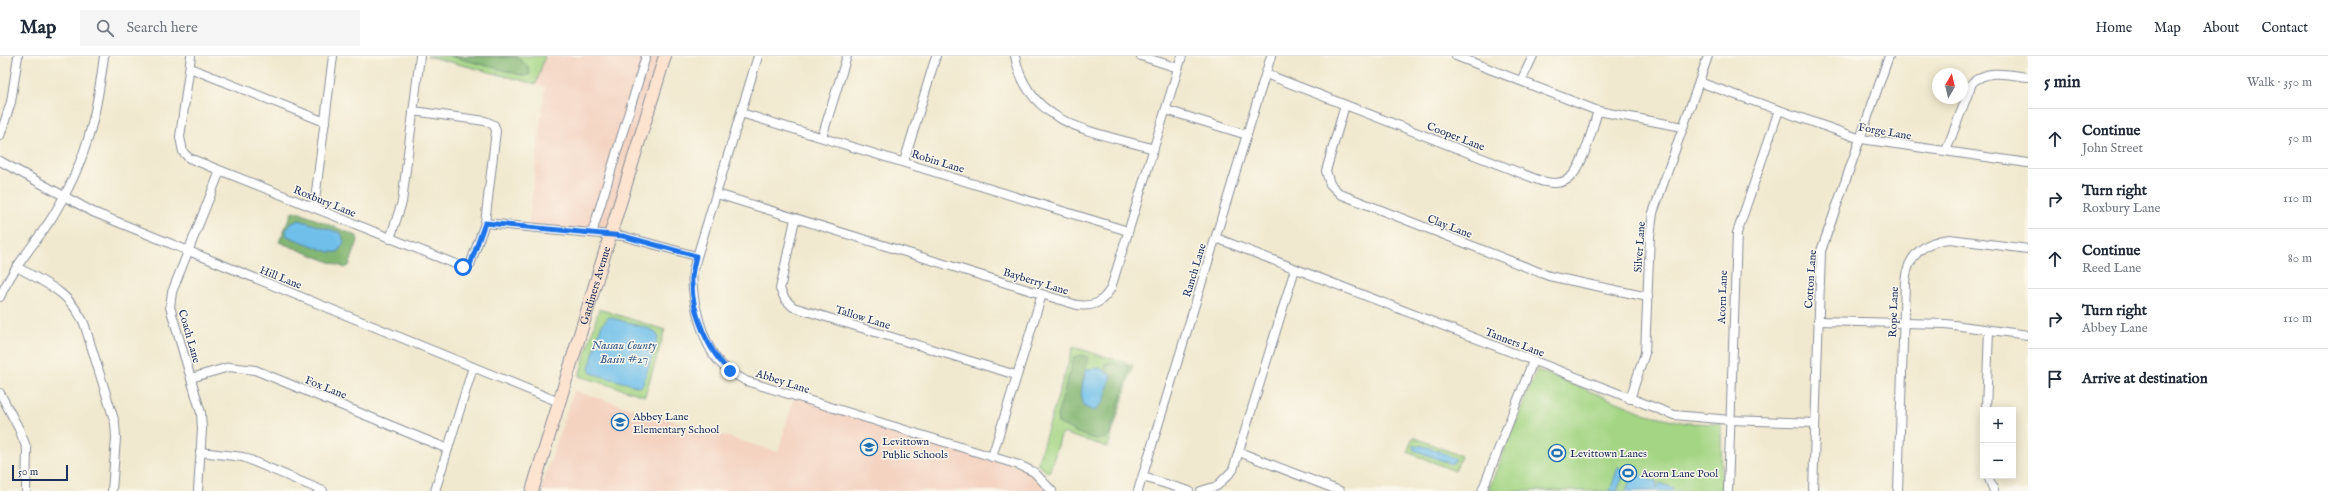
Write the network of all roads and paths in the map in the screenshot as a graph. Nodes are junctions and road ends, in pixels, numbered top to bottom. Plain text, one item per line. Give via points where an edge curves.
1 (18, 56) edge
2 (104, 56) edge
3 (191, 56) edge
4 (333, 56) edge
5 (420, 56) edge
6 (646, 56) edge
7 (665, 56) edge
8 (758, 56) edge
9 (847, 56) edge
10 (936, 56) edge
11 (1015, 56) edge
12 (1141, 56) edge
13 (1182, 56) edge
14 (1271, 56) edge
15 (1456, 56) edge
16 (1533, 56) edge
17 (1708, 56) edge
18 (1886, 57) edge
19 (190, 68) junction
20 (1178, 68) junction
21 (1266, 74) junction
22 (2028, 77) edge
23 (1521, 81) junction
24 (1699, 82) junction
25 (1345, 105) junction
26 (1166, 110) junction
27 (1779, 110) junction
28 (413, 111) junction
29 (1598, 111) junction
30 (741, 113) junction
31 (325, 122) junction
32 (1683, 127) junction
33 (1247, 135) junction
34 (0, 136) edge
35 (822, 138) junction
36 (1860, 139) junction
37 (1154, 149) junction
38 (1946, 151) junction
39 (0, 160) edge
40 (904, 162) junction
41 (2028, 162) edge
42 (220, 171) junction
43 (717, 194) junction
44 (64, 196) junction
45 (314, 208) junction
46 (795, 219) junction
47 (485, 223) junction
48 (1128, 231) junction
49 (592, 233) junction
50 (610, 235) junction
51 (1216, 238) junction
52 (390, 239) junction
53 (2028, 249) edge
54 (188, 250) junction
55 (696, 256) junction
56 (17, 267) junction
57 (1295, 269) junction
58 (1042, 294) junction
59 (1648, 296) junction
60 (0, 297) edge
61 (1818, 321) junction
62 (1903, 323) junction
63 (1989, 330) junction
64 (2028, 336) edge
65 (1533, 361) junction
66 (473, 368) junction
67 (1016, 375) junction
68 (191, 378) junction
69 (0, 393) edge
70 (1630, 399) junction
71 (559, 402) junction
72 (1986, 407) edge
73 (1730, 420) junction
74 (1815, 423) junction
75 (448, 449) junction
76 (200, 452) junction
77 (1239, 452) junction
78 (992, 457) junction
79 (1143, 477) junction
80 (1989, 479) edge
81 (26, 491) edge
82 (112, 491) edge
83 (198, 491) edge
84 (323, 491) edge
85 (435, 491) edge
86 (532, 491) edge
87 (1052, 491) edge
88 (1138, 491) edge
89 (1189, 491) edge
90 (1201, 491) edge
91 (1340, 491) edge
92 (1482, 491) edge
93 (1728, 491) edge
94 (1813, 491) edge
95 (1898, 491) edge
96 (1994, 491) edge

1 - 34 street via 11,102
2 - 44 street via 95,116 85,153
3 - 19 street
4 - 31 street
5 - 28 street
6 - 49 street, Gardiners Avenue
7 - 50 main road, Gardiners Avenue
8 - 30 street, Abbey Lane
9 - 35 street
10 - 40 street
11 - 37 street via 1028,92 1052,115 1073,125
12 - 20 street
13 - 20 street, Bayberry Lane
14 - 21 street, Ranch Lane
15 - 23 street
16 - 23 street
17 - 24 street, Silver Lane
18 - 36 street, Cotton Lane
19 - 31 street
19 - 42 street, Roxbury Lane via 180,137 183,152 189,158
20 - 26 street, Bayberry Lane
21 - 25 street, Cooper Lane
21 - 33 street, Ranch Lane
22 - 38 street via 1993,73 1979,77 1972,83
23 - 29 street
24 - 27 street, Forge Lane
24 - 32 street, Silver Lane
25 - 29 street, Cooper Lane via 1553,184 1568,179 1576,170
25 - 59 street, Clay Lane via 1326,171 1330,184 1340,194 1550,276
26 - 33 street
26 - 37 street, Bayberry Lane
27 - 36 street, Forge Lane
27 - 73 street, Acorn Lane via 1737,233
28 - 47 street via 474,118 494,125 496,140
28 - 52 street via 402,202
29 - 32 street
30 - 35 street, Robin Lane
30 - 43 street, Abbey Lane
31 - 45 street
32 - 59 street, Silver Lane via 1653,213
33 - 51 street, Ranch Lane
35 - 40 street, Robin Lane
36 - 38 street, Forge Lane
36 - 61 street, Cotton Lane via 1821,251
37 - 48 street, Bayberry Lane
38 - 41 street, Forge Lane
39 - 44 street, Hill Lane
40 - 48 street, Robin Lane
42 - 45 street, Roxbury Lane
42 - 54 street, Coach Lane
43 - 46 street, Bayberry Lane
43 - 55 street, Abbey Lane
44 - 54 street, Hill Lane via 93,212
44 - 56 street
45 - 52 street, Roxbury Lane
46 - 58 street, Bayberry Lane
46 - 67 street, Tallow Lane via 780,289 784,299 793,307
47 - 49 street
47 - 52 street, Roxbury Lane via 470,265 463,267
48 - 58 street, Bayberry Lane via 1111,288 1098,304 1077,305
49 - 50 street
50 - 55 street via 623,236
50 - 71 main road, Gardiners Avenue
51 - 57 street, Tanners Lane
51 - 79 street, Ranch Lane
53 - 62 street, Rope Lane via 1950,239 1924,246 1909,262
54 - 66 street, Hill Lane
54 - 68 street, Coach Lane via 172,292 170,306
55 - 78 street, Abbey Lane via 692,284 694,302 713,353 730,371 746,381 763,387
56 - 60 street
56 - 82 street via 65,295 84,323 115,423
57 - 65 street, Tanners Lane
57 - 77 street
58 - 67 street
59 - 70 street, Silver Lane via 1646,353
61 - 62 street
61 - 74 street, Cotton Lane
62 - 63 street via 1946,324
62 - 95 street, Rope Lane
63 - 64 street
63 - 72 street
65 - 70 street, Tanners Lane
65 - 92 street
66 - 71 street, Hill Lane
66 - 75 street
67 - 78 street
68 - 75 street, Fox Lane via 229,367 255,370
68 - 76 street, Coach Lane via 201,412
69 - 81 street via 27,449
70 - 73 street, Tanners Lane via 1686,418
71 - 86 main road, Gardiners Avenue
73 - 74 street, Tanners Lane
73 - 93 street, Acorn Lane
74 - 94 street, Cotton Lane
75 - 85 street
76 - 83 street, Coach Lane
76 - 84 street via 243,457
77 - 90 street via 1228,477 1217,486
77 - 91 street
78 - 87 street, Abbey Lane via 1034,472
79 - 88 street, Ranch Lane
79 - 89 street
80 - 96 street

